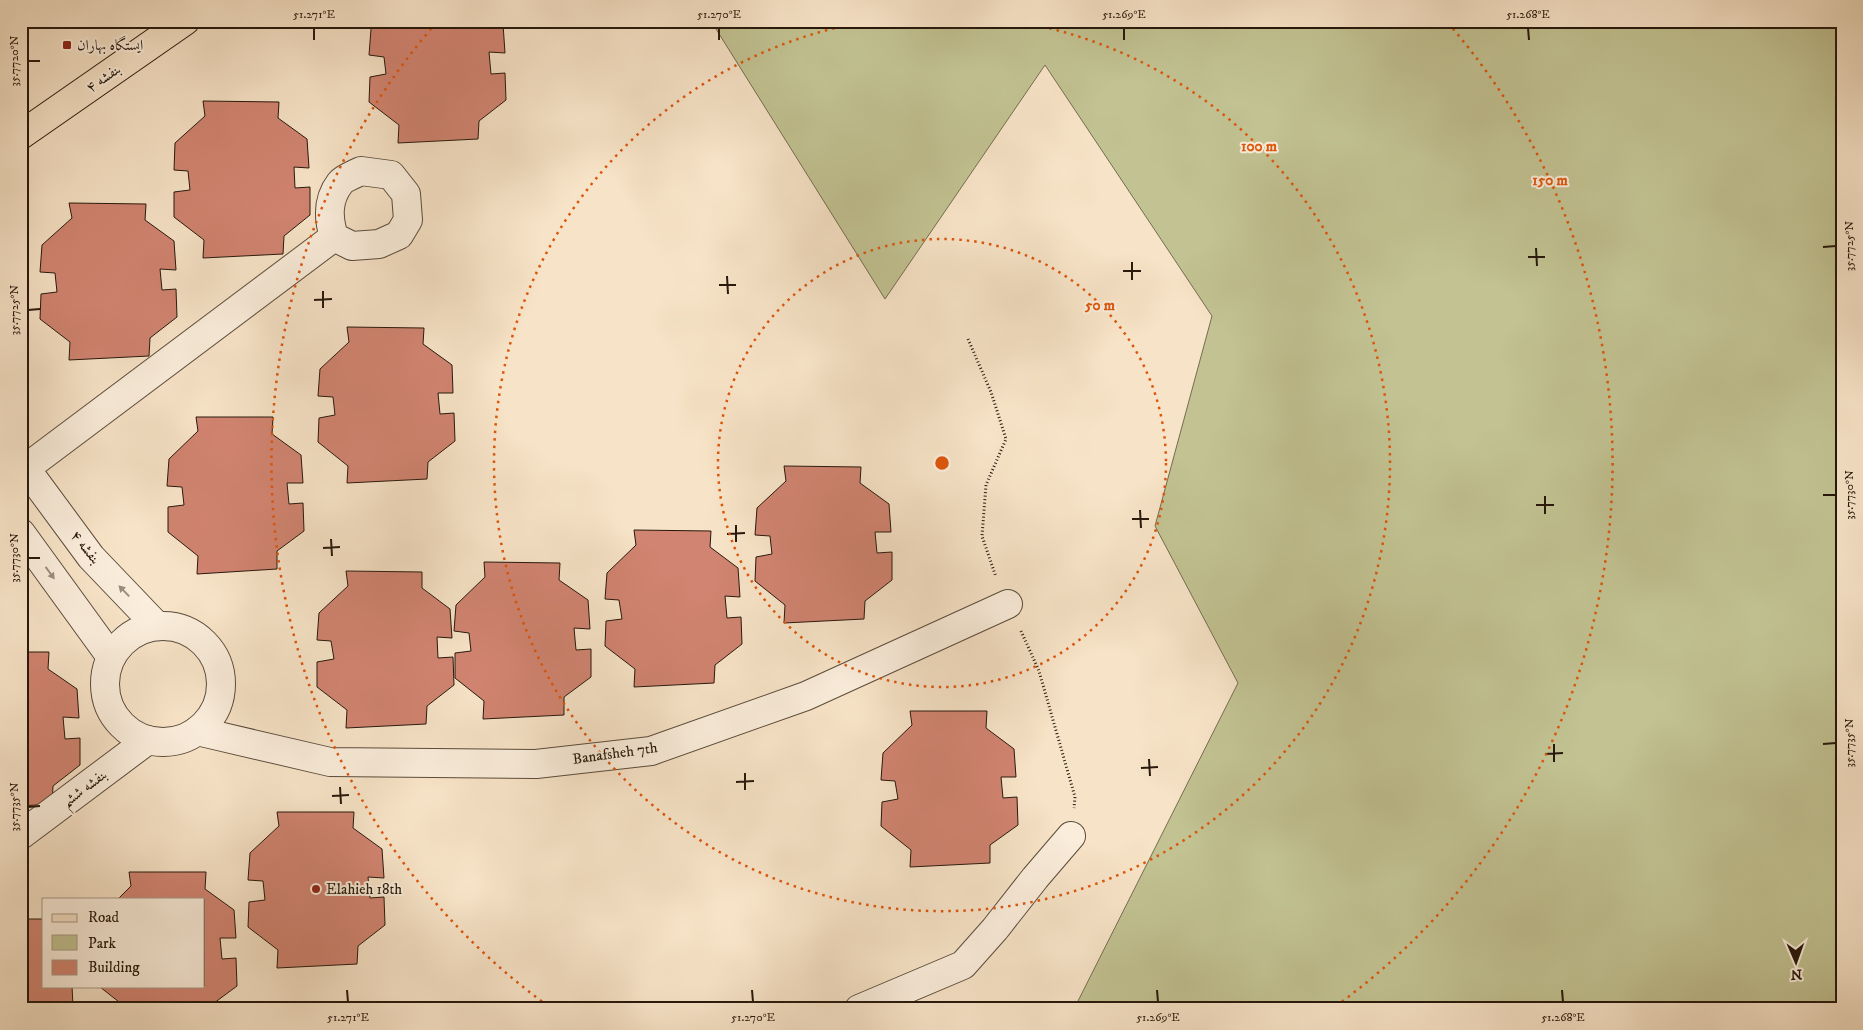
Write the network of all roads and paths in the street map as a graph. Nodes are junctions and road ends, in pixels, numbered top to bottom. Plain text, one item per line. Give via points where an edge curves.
1 (185, 21) edge
2 (24, 131) edge
3 (334, 237) dead end
4 (23, 465) edge
5 (21, 533) edge
6 (1008, 604) dead end
7 (158, 626) junction
8 (111, 657) junction
9 (197, 730) junction
10 (148, 740) junction
11 (21, 836) edge
12 (1071, 836) dead end
13 (859, 1009) edge

1 - 2 main road, بنفشه ۴
3 - 4 street
7 -> 4 street, بنفشه ۴ via 92,557
5 -> 8 street
6 - 9 street, Banafsheh 7th via 806,696 652,751 536,764 330,762
7 - 8 street via 138,631 122,642
7 - 9 street via 177,627 196,635 210,649 219,667 222,686 218,706
8 - 10 street via 105,675 105,694 111,711 122,726
9 - 10 street via 174,742
10 - 11 street, بنفشه ششم
12 - 13 street via 964,965

